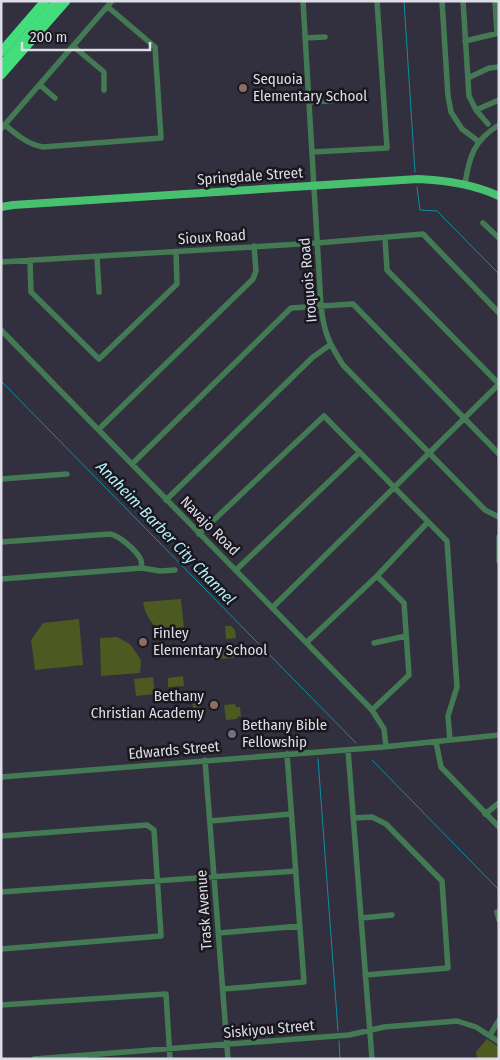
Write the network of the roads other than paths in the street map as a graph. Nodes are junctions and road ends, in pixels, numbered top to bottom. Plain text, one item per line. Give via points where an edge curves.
1 (37, 1) edge
2 (45, 1) edge
3 (57, 1) edge
4 (66, 1) edge
5 (112, 1) edge
6 (303, 1) edge
7 (377, 1) edge
8 (442, 1) edge
9 (462, 1) edge
10 (495, 1) edge
11 (108, 7) junction
12 (498, 33) edge
13 (325, 37) dead end
14 (305, 38) junction
15 (466, 41) junction
16 (1, 43) edge
17 (73, 46) junction
18 (1, 52) edge
19 (1, 66) edge
20 (499, 66) edge
21 (1, 76) edge
22 (468, 78) junction
23 (40, 85) junction
24 (104, 90) dead end
25 (55, 98) dead end
26 (499, 100) edge
27 (331, 101) dead end
28 (309, 102) junction
29 (476, 110) junction
30 (488, 124) dead end
31 (499, 125) edge
32 (3, 127) edge
33 (478, 141) junction
34 (312, 152) junction
35 (465, 184) junction
36 (314, 186) junction
37 (499, 196) edge
38 (1, 208) edge
39 (483, 223) dead end
40 (385, 237) junction
41 (499, 238) edge
42 (317, 243) junction
43 (254, 246) junction
44 (176, 252) junction
45 (97, 257) junction
46 (30, 260) junction
47 (1, 262) edge
48 (99, 292) dead end
49 (321, 306) junction
50 (499, 313) edge
51 (1, 330) edge
52 (330, 345) junction
53 (499, 384) edge
54 (464, 418) junction
55 (99, 429) junction
56 (360, 452) junction
57 (430, 452) junction
58 (499, 454) edge
59 (132, 464) junction
60 (67, 474) dead end
61 (1, 479) edge
62 (394, 486) junction
63 (166, 500) junction
64 (499, 517) edge
65 (428, 522) junction
66 (200, 534) junction
67 (499, 537) edge
68 (1, 542) edge
69 (499, 561) edge
70 (142, 568) junction
71 (175, 570) dead end
72 (236, 570) junction
73 (378, 576) junction
74 (1, 579) edge
75 (272, 608) junction
76 (406, 636) junction
77 (307, 642) junction
78 (374, 643) dead end
79 (372, 710) junction
80 (499, 735) edge
81 (450, 740) junction
82 (436, 742) junction
83 (386, 747) junction
84 (348, 750) junction
85 (287, 754) junction
86 (205, 760) junction
87 (1, 777) edge
88 (499, 803) edge
89 (291, 814) junction
90 (485, 814) junction
91 (353, 818) junction
92 (210, 820) junction
93 (499, 827) edge
94 (1, 836) edge
95 (296, 871) junction
96 (214, 877) junction
97 (157, 881) junction
98 (1, 892) edge
99 (497, 912) dead end
100 (392, 915) dead end
101 (361, 918) junction
102 (499, 920) edge
103 (300, 926) junction
104 (219, 933) junction
105 (1, 949) edge
106 (365, 975) junction
107 (223, 989) junction
108 (1, 1005) edge
109 (499, 1020) edge
110 (370, 1030) junction
111 (490, 1035) junction
112 (499, 1042) edge
113 (227, 1045) junction
114 (169, 1049) junction
115 (34, 1059) edge
116 (170, 1059) edge
117 (228, 1059) edge
118 (372, 1059) edge

1 - 16 highway
2 - 18 highway
3 - 19 highway
4 - 21 highway
5 - 11 street
6 - 14 street, Iroquois Road
7 - 34 street via 387,148
8 - 33 street via 451,112 462,129
9 - 15 street
10 - 12 street
11 - 17 street
11 - 32 street via 155,47 161,138 43,147 32,145
12 - 15 street
13 - 14 street
14 - 28 street, Iroquois Road
15 - 22 street
17 - 23 street
17 - 24 street via 104,72
20 - 22 street
22 - 29 street
23 - 25 street
23 - 32 street
26 - 29 street
27 - 28 street
28 - 34 street, Iroquois Road
29 - 30 street
31 - 33 street
33 - 35 street via 468,162
34 - 36 street, Iroquois Road
35 - 36 main road, Springdale Street via 418,179
35 - 37 main road, Springdale Street
36 - 38 main road, Springdale Street
36 - 42 street, Iroquois Road
39 - 41 street
40 - 42 street, Sioux Road
40 - 50 street, Sioux Road via 424,234
40 - 53 street via 386,270
42 - 43 street, Sioux Road
42 - 49 street, Iroquois Road
43 - 44 street, Sioux Road
43 - 55 street via 254,277
44 - 45 street, Sioux Road
44 - 46 street via 177,284 99,359 31,292
45 - 46 street, Sioux Road
45 - 48 street
46 - 47 street, Sioux Road
49 - 52 street, Iroquois Road
49 - 54 street via 353,304
49 - 59 street via 291,308
51 - 55 street, Navajo Road
52 - 57 street, Iroquois Road via 343,365
52 - 63 street via 313,356
53 - 54 street
54 - 57 street
54 - 58 street
55 - 59 street, Navajo Road
56 - 62 street
56 - 66 street via 324,416
56 - 72 street
57 - 62 street
57 - 64 street, Iroquois Road via 485,510
59 - 63 street, Navajo Road
60 - 61 street
62 - 65 street
62 - 75 street
63 - 66 street, Navajo Road
65 - 73 street
65 - 81 street via 447,541 457,687 448,716
66 - 72 street, Navajo Road
67 - 69 street
68 - 70 street via 110,534 120,538 131,549 141,561
70 - 71 street
70 - 74 street
72 - 75 street, Navajo Road
73 - 76 street via 404,603
73 - 77 street
75 - 77 street, Navajo Road
76 - 78 street
76 - 79 street via 409,675
77 - 79 street, Navajo Road
79 - 83 street, Navajo Road via 384,729
80 - 81 street, Edwards Street
81 - 82 street, Edwards Street
82 - 83 street, Edwards Street
82 - 90 street via 441,767
83 - 84 street, Edwards Street
84 - 85 street, Edwards Street
84 - 91 street
85 - 86 street, Edwards Street
85 - 89 street
86 - 87 street, Edwards Street
86 - 92 street, Trask Avenue
88 - 90 street
89 - 92 street
89 - 95 street
90 - 93 street
91 - 101 street
91 - 106 street via 372,817 386,824 442,881 448,968
92 - 96 street, Trask Avenue
94 - 97 street via 152,827
95 - 96 street
95 - 103 street
96 - 97 street
96 - 104 street, Trask Avenue
97 - 98 street
97 - 105 street via 161,936
99 - 102 street
100 - 101 street
101 - 106 street
103 - 104 street
103 - 107 street via 304,982
104 - 107 street, Trask Avenue
106 - 110 street
107 - 113 street, Trask Avenue
108 - 114 street via 166,994
109 - 111 street
110 - 111 street, Siskiyou Street via 457,1022
110 - 113 street, Siskiyou Street via 349,1035
110 - 118 street
111 - 112 street, Siskiyou Street
113 - 114 street, Siskiyou Street
113 - 117 street, Trask Avenue
114 - 115 street, Siskiyou Street
114 - 116 street

